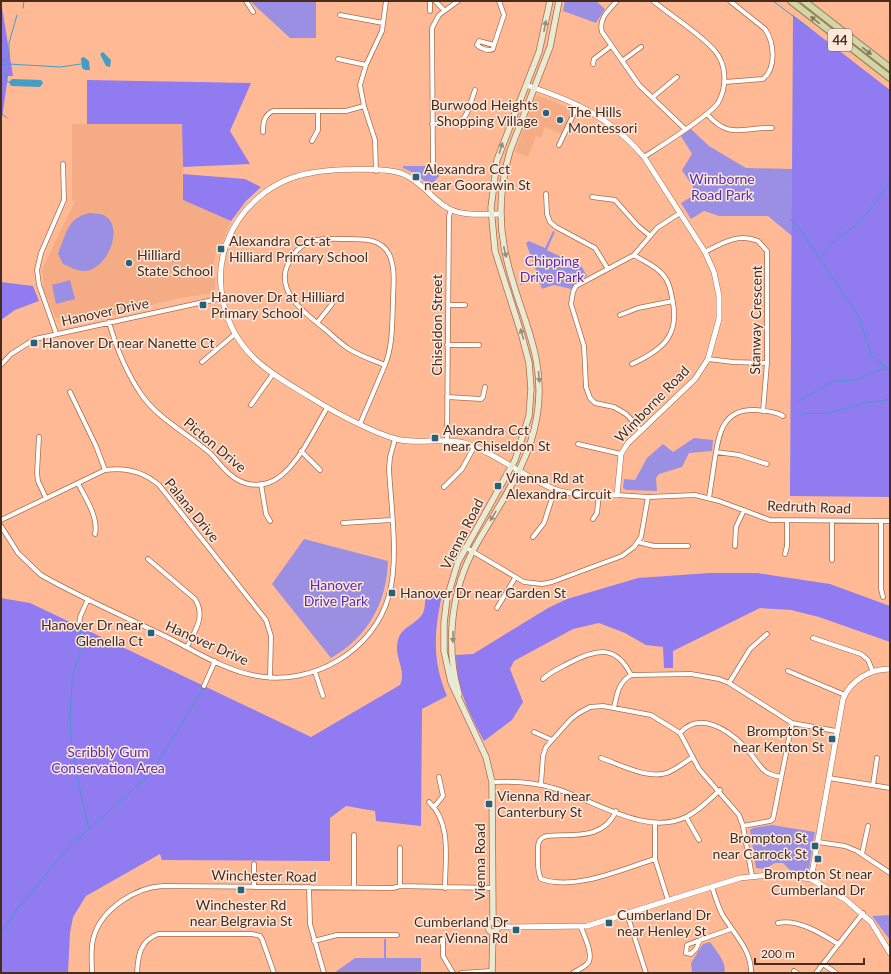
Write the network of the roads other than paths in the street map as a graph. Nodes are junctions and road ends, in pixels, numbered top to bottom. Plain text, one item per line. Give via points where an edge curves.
1 (246, 1) edge
2 (386, 1) edge
3 (430, 1) edge
4 (435, 1) edge
5 (458, 1) edge
6 (499, 1) edge
7 (550, 1) edge
8 (559, 1) edge
9 (617, 1) edge
10 (653, 1) edge
11 (730, 1) edge
12 (791, 1) edge
13 (804, 1) edge
14 (444, 10) junction
15 (430, 11) dead end
16 (253, 12) dead end
17 (340, 15) dead end
18 (384, 23) junction
19 (494, 45) dead end
20 (611, 46) junction
21 (641, 47) dead end
22 (338, 58) dead end
23 (622, 61) junction
24 (593, 64) dead end
25 (366, 65) junction
26 (890, 68) edge
27 (677, 77) dead end
28 (890, 78) edge
29 (725, 82) junction
30 (526, 84) junction
31 (535, 88) junction
32 (475, 90) dead end
33 (653, 97) junction
34 (578, 105) junction
35 (364, 106) junction
36 (318, 111) junction
37 (707, 114) junction
38 (432, 124) junction
39 (772, 128) dead end
40 (685, 129) junction
41 (263, 132) dead end
42 (312, 141) dead end
43 (559, 145) dead end
44 (644, 157) junction
45 (63, 164) dead end
46 (433, 166) dead end
47 (376, 171) junction
48 (546, 194) dead end
49 (592, 197) dead end
50 (451, 210) junction
51 (680, 213) junction
52 (491, 214) junction
53 (500, 214) junction
54 (649, 235) junction
55 (705, 252) junction
56 (634, 255) junction
57 (608, 269) junction
58 (222, 298) junction
59 (673, 301) junction
60 (332, 304) dead end
61 (448, 305) junction
62 (465, 305) dead end
63 (620, 315) dead end
64 (109, 322) junction
65 (317, 323) junction
66 (56, 333) junction
67 (235, 334) junction
68 (447, 345) junction
69 (479, 345) dead end
70 (708, 358) junction
71 (202, 362) dead end
72 (767, 363) junction
73 (632, 364) dead end
74 (1, 365) edge
75 (385, 365) junction
76 (273, 374) junction
77 (485, 387) dead end
78 (70, 392) dead end
79 (447, 397) junction
80 (251, 405) dead end
81 (327, 408) junction
82 (763, 411) junction
83 (783, 416) dead end
84 (360, 424) junction
85 (641, 430) junction
86 (39, 437) dead end
87 (395, 439) junction
88 (446, 441) junction
89 (578, 444) dead end
90 (474, 448) junction
91 (301, 451) junction
92 (716, 452) junction
93 (621, 454) junction
94 (767, 464) dead end
95 (512, 467) junction
96 (105, 470) junction
97 (320, 470) dead end
98 (520, 471) junction
99 (78, 483) junction
100 (261, 484) junction
101 (444, 487) dead end
102 (555, 489) junction
103 (599, 494) junction
104 (616, 495) junction
105 (648, 497) junction
106 (46, 498) junction
107 (709, 498) junction
108 (744, 510) junction
109 (593, 519) dead end
110 (1, 520) edge
111 (391, 520) junction
112 (270, 521) dead end
113 (787, 521) junction
114 (832, 521) junction
115 (881, 521) junction
116 (890, 521) edge
117 (343, 523) dead end
118 (1, 526) edge
119 (95, 534) dead end
120 (532, 537) dead end
121 (638, 542) junction
122 (688, 546) dead end
123 (735, 546) dead end
124 (465, 547) junction
125 (473, 551) junction
126 (785, 554) dead end
127 (148, 559) dead end
128 (832, 560) dead end
129 (516, 578) junction
130 (883, 597) dead end
131 (88, 599) junction
132 (497, 608) dead end
133 (79, 626) dead end
134 (766, 634) dead end
135 (813, 638) dead end
136 (187, 647) junction
137 (215, 661) junction
138 (890, 669) edge
139 (316, 672) junction
140 (788, 672) dead end
141 (873, 672) junction
142 (631, 675) junction
143 (270, 678) junction
144 (542, 679) dead end
145 (729, 683) junction
146 (204, 686) dead end
147 (845, 695) junction
148 (323, 696) dead end
149 (614, 708) junction
150 (464, 711) junction
151 (792, 723) junction
152 (836, 731) junction
153 (534, 732) dead end
154 (680, 733) junction
155 (552, 740) junction
156 (693, 757) junction
157 (600, 758) dead end
158 (877, 758) dead end
159 (439, 777) dead end
160 (781, 777) junction
161 (829, 778) junction
162 (492, 782) junction
163 (541, 784) junction
164 (872, 785) junction
165 (890, 788) edge
166 (720, 790) junction
167 (429, 802) dead end
168 (434, 807) junction
169 (616, 811) junction
170 (686, 817) junction
171 (655, 823) junction
172 (743, 826) junction
173 (868, 826) dead end
174 (354, 835) dead end
175 (699, 840) dead end
176 (818, 842) junction
177 (400, 848) dead end
178 (862, 854) junction
179 (655, 858) junction
180 (254, 864) dead end
181 (890, 873) edge
182 (752, 876) junction
183 (812, 879) junction
184 (400, 886) junction
185 (254, 887) junction
186 (309, 887) junction
187 (712, 887) junction
188 (354, 888) junction
189 (445, 888) junction
190 (492, 888) junction
191 (668, 900) junction
192 (863, 913) junction
193 (627, 914) junction
194 (493, 922) junction
195 (778, 923) dead end
196 (498, 927) junction
197 (581, 927) junction
198 (731, 929) junction
199 (493, 932) junction
200 (397, 935) dead end
201 (443, 938) dead end
202 (700, 940) dead end
203 (314, 941) junction
204 (838, 944) junction
205 (890, 953) edge
206 (823, 964) junction
207 (492, 972) edge
208 (92, 973) edge
209 (137, 973) edge
210 (274, 973) edge
211 (324, 973) edge
212 (452, 973) edge
213 (461, 973) edge
214 (573, 973) edge
215 (646, 973) edge
216 (751, 973) edge
217 (816, 973) edge
218 (836, 973) edge

1 - 16 street
2 - 18 street
3 - 15 street
4 - 14 street
5 - 14 street
6 - 19 street via 504,15
30 -> 7 main road, Vienna Road via 539,52
8 - 31 main road, Vienna Road via 550,47
9 - 20 street via 601,23 602,32
10 - 29 street via 715,50 722,64
11 - 29 street via 761,25 768,34 773,50 764,79
28 -> 12 main road, 44
13 -> 26 main road, 44
14 - 38 street via 434,21 432,28
17 - 18 street
18 - 25 street via 380,38
20 - 23 street
20 - 24 street via 594,60
21 - 23 street
22 - 25 street
23 - 33 street via 639,85
25 - 35 street via 360,85
27 - 33 street
29 - 37 street via 717,103
30 - 31 street, Wimborne Road
52 -> 30 main road, Vienna Road via 497,160
31 - 34 street, Wimborne Road
31 - 53 main road, Vienna Road via 507,162 502,184
32 - 38 street via 462,121 452,125
33 - 40 street
34 - 43 street
34 - 44 street, Wimborne Road via 608,122
35 - 36 street via 346,111
35 - 47 street via 375,140
36 - 41 street via 270,113 264,120
36 - 42 street via 318,130
37 - 39 street via 728,130
37 - 40 street
38 - 46 street
40 - 44 street
44 - 51 street, Wimborne Road
45 - 66 street via 64,200 41,254 37,270 39,284
47 - 50 street, Redruth Road via 398,172 413,179
47 - 58 street, Redruth Road via 324,171 300,175 275,185 257,199 237,222 226,245 221,267
48 - 57 street via 546,214 550,222 556,228 594,248
49 - 54 street via 615,200
50 - 52 street
50 - 61 street, Chiseldon Street
51 - 54 street
51 - 55 street, Wimborne Road
52 - 53 street
95 -> 52 main road, Vienna Road via 526,428 530,378 526,350 495,251
53 -> 98 main road, Vienna Road via 504,247 534,345 539,375 537,418
54 - 56 street
55 - 70 street, Wimborne Road via 714,272 720,307 716,336
55 - 72 street, Stanway Crescent via 727,240 739,238 754,239 765,248 768,257
56 - 57 street
56 - 59 street via 663,274 668,281
57 - 85 street via 576,286 571,298 584,346 587,392 595,403 620,410
58 - 64 street, Hanover Drive
58 - 67 street, Redruth Road
59 - 63 street via 638,308
59 - 73 street via 674,319 669,336 658,350
60 - 65 street
61 - 62 street
61 - 68 street, Chiseldon Street
64 - 66 street, Hanover Drive
64 - 100 street, Picton Drive via 120,356 148,404 211,454 236,479 244,483
65 - 75 street via 348,349
65 - 75 street via 288,293 287,265 294,252 304,244 320,239 363,239 378,243 389,254 393,268 392,331
66 - 74 street, Hanover Drive via 35,339 21,347
67 - 71 street
67 - 76 street, Redruth Road via 251,355
68 - 69 street
68 - 79 street, Chiseldon Street
70 - 72 street
70 - 85 street, Wimborne Road via 686,389
72 - 82 street, Stanway Crescent
75 - 84 street
76 - 80 street
76 - 81 street, Redruth Road
77 - 79 street via 484,397 481,399
78 - 96 street
79 - 88 street, Chiseldon Street
81 - 84 street, Redruth Road
81 - 91 street, Picton Drive
82 - 83 street
82 - 92 street via 745,411 728,420 719,434
84 - 87 street, Redruth Road
85 - 93 street, Wimborne Road
86 - 106 street via 37,473
87 - 88 street, Redruth Road
87 - 111 street, Hanover Drive via 390,457
88 - 90 street, Redruth Road via 463,443
89 - 93 street
90 - 95 street, Redruth Road
90 - 101 street via 462,468
91 - 97 street
91 - 100 street, Picton Drive via 282,476
92 - 94 street via 739,455
92 - 107 street
93 - 104 street, Wimborne Road
95 - 98 street, Redruth Road
95 - 124 main road, Vienna Road
96 - 99 street, Palana Drive
96 - 143 street, Palana Drive via 124,468 139,471 159,485 251,600 266,620 271,636
98 - 102 street, Redruth Road
98 -> 125 main road, Vienna Road
99 - 106 street, Palana Drive
99 - 119 street via 95,520
100 - 112 street via 266,514
102 - 103 street, Redruth Road
102 - 120 street via 544,523 539,532
103 - 104 street, Redruth Road
103 - 109 street via 597,513
104 - 105 street, Redruth Road
105 - 107 street, Redruth Road via 684,494
105 - 121 street
106 - 110 street, Palana Drive
107 - 108 street, Redruth Road
108 - 113 street, Redruth Road via 762,518
108 - 123 street via 736,527
111 - 117 street
111 - 139 street, Hanover Drive via 393,575 383,611 370,634 355,648
113 - 114 street, Redruth Road
113 - 126 street
114 - 115 street, Redruth Road
114 - 128 street
115 - 116 street, Redruth Road
115 - 130 street
118 - 131 street, Hanover Drive via 18,553 36,571
121 - 122 street via 654,546
121 - 129 street via 622,556 552,582 533,584
124 - 125 street
124 - 150 main road, Vienna Road via 447,598 443,632 448,674
125 - 129 street
125 -> 150 main road, Vienna Road via 459,587 453,620 453,668
127 - 136 street via 199,604 201,617
129 - 132 street
131 - 133 street
131 - 136 street, Hanover Drive
134 - 145 street via 750,649
135 - 141 street via 861,654 868,660
136 - 137 street, Hanover Drive
137 - 143 street, Hanover Drive via 244,673
137 - 146 street
138 - 141 street
139 - 143 street, Hanover Drive
139 - 148 street
140 - 147 street
141 - 147 street via 856,681
142 - 144 street via 620,658 608,652 594,652
142 - 145 street via 692,674
142 - 149 street via 617,692
145 - 151 street
147 - 152 street
149 - 154 street via 651,715
149 - 155 street via 603,706 579,713
150 - 162 main road, Vienna Road via 486,757
151 - 152 street
151 - 160 street
152 - 161 street
153 - 155 street
154 - 156 street
154 - 160 street via 694,723 706,722 732,735 745,746 765,771
155 - 163 street via 543,756
156 - 157 street via 669,773 660,775 649,775
156 - 166 street via 699,769
158 - 164 street
159 - 168 street via 443,796
160 - 172 street via 773,818 770,821
161 - 164 street
161 - 176 street
162 - 163 street
162 - 190 main road, Vienna Road
163 - 169 street
164 - 165 street
166 - 170 street
166 - 172 street via 739,815
167 - 168 street
168 - 189 street via 445,832
169 - 171 street via 642,822
169 - 179 street via 606,826 582,834 547,835 540,838 538,868 541,879 576,882
170 - 171 street via 674,822
170 - 175 street
171 - 179 street
172 - 182 street
173 - 178 street
174 - 188 street
176 - 178 street via 845,846
176 - 183 street
177 - 184 street
178 - 181 street
179 - 191 street
180 - 185 street
182 - 183 street via 778,874
182 - 187 street
183 - 192 street
184 - 188 street, Winchester Road
184 - 189 street, Winchester Road
185 - 186 street, Winchester Road
185 - 208 street, Winchester Road via 154,886 133,893 106,915 99,925 92,943
186 - 188 street, Winchester Road
186 - 203 street via 308,916
187 - 191 street
187 - 198 street via 721,912
189 - 190 street, Winchester Road
190 - 194 main road, Vienna Road
191 - 193 street
192 - 204 street
192 - 205 street via 877,930
193 - 197 street
193 - 215 street
194 - 196 main road
194 - 199 main road via 488,929
195 - 204 street via 785,921 820,932
196 - 197 street
196 - 199 main road
197 - 214 street via 590,960
198 - 202 street
198 - 216 street via 745,949
199 - 207 main road
200 - 203 street via 337,935
201 - 212 street via 443,956
203 - 211 street
204 - 206 street
206 - 217 street
206 - 218 street
207 - 213 street
209 - 210 street via 138,955 142,946 150,937 158,934 252,934 262,939

